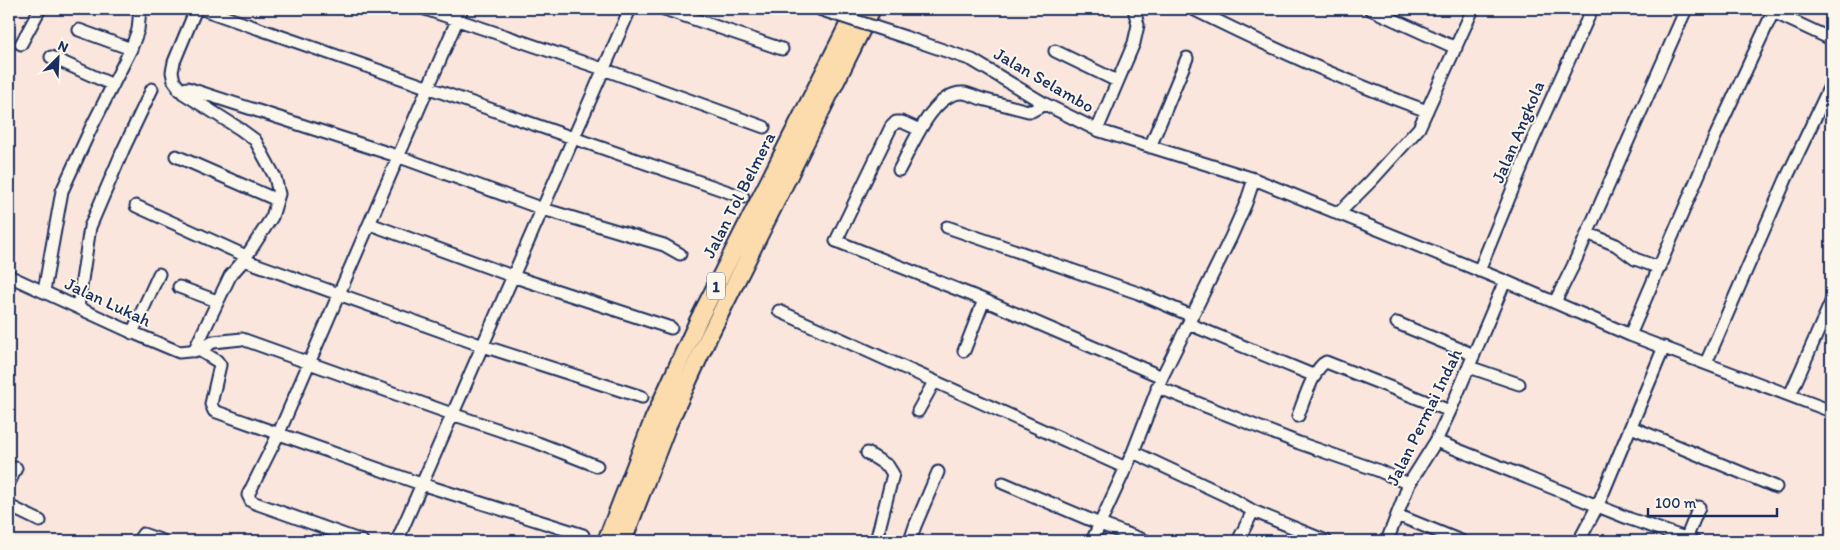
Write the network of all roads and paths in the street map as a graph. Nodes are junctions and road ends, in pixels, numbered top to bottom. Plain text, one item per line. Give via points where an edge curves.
1 (40, 9) edge
2 (140, 9) edge
3 (196, 9) edge
4 (202, 9) edge
5 (424, 9) edge
6 (462, 9) edge
7 (630, 9) edge
8 (664, 9) edge
9 (819, 9) edge
10 (856, 9) edge
11 (872, 9) edge
12 (1134, 9) edge
13 (1193, 9) edge
14 (1370, 9) edge
15 (1473, 9) edge
16 (1592, 9) edge
17 (1686, 9) edge
18 (1770, 10) edge
19 (458, 20) junction
20 (79, 30) dead end
21 (1831, 39) edge
22 (21, 44) dead end
23 (1456, 48) junction
24 (131, 49) junction
25 (782, 49) dead end
26 (1055, 51) dead end
27 (51, 57) dead end
28 (1187, 58) dead end
29 (603, 69) junction
30 (1118, 81) junction
31 (1831, 84) edge
32 (114, 85) junction
33 (428, 86) junction
34 (152, 89) dead end
35 (179, 90) junction
36 (1046, 104) junction
37 (1427, 112) junction
38 (764, 127) dead end
39 (920, 130) junction
40 (1097, 130) junction
41 (574, 139) junction
42 (1150, 147) junction
43 (176, 156) dead end
44 (398, 156) junction
45 (899, 170) dead end
46 (1254, 179) junction
47 (743, 197) dead end
48 (277, 200) junction
49 (136, 206) dead end
50 (543, 209) junction
51 (1338, 214) junction
52 (370, 224) junction
53 (947, 227) dead end
54 (1587, 233) junction
55 (680, 254) dead end
56 (245, 258) junction
57 (1660, 268) junction
58 (1479, 271) junction
59 (159, 274) dead end
60 (9, 276) edge
61 (512, 276) junction
62 (1505, 281) junction
63 (179, 287) dead end
64 (44, 291) junction
65 (338, 294) junction
66 (984, 300) junction
67 (217, 301) junction
68 (1555, 302) junction
69 (1831, 302) edge
70 (78, 307) junction
71 (779, 311) dead end
72 (1190, 320) junction
73 (1827, 322) edge
74 (1397, 323) dead end
75 (671, 328) dead end
76 (132, 333) junction
77 (1630, 335) junction
78 (483, 346) junction
79 (1664, 347) junction
80 (196, 350) junction
81 (964, 352) dead end
82 (1474, 355) junction
83 (1706, 363) junction
84 (308, 364) junction
85 (1469, 367) junction
86 (1315, 376) junction
87 (934, 382) junction
88 (1160, 382) junction
89 (1519, 384) dead end
90 (1790, 395) junction
91 (642, 397) dead end
92 (1831, 410) edge
93 (918, 411) dead end
94 (1450, 411) junction
95 (452, 414) junction
96 (1298, 416) dead end
97 (1631, 427) junction
98 (278, 435) junction
99 (1436, 440) junction
100 (1133, 452) junction
101 (867, 453) dead end
102 (597, 466) dead end
103 (16, 468) dead end
104 (1126, 468) junction
105 (938, 472) dead end
106 (9, 483) edge
107 (1003, 483) dead end
108 (421, 484) junction
109 (1409, 484) junction
110 (1776, 487) dead end
111 (638, 502) junction
112 (9, 506) edge
113 (1598, 506) junction
114 (1699, 507) dead end
115 (1253, 511) junction
116 (1397, 515) junction
117 (40, 521) dead end
118 (1100, 524) junction
119 (582, 535) dead end
120 (1690, 540) edge
121 (138, 541) edge
122 (163, 541) edge
123 (362, 541) edge
124 (397, 541) edge
125 (606, 541) edge
126 (623, 541) edge
127 (628, 541) edge
128 (876, 541) edge
129 (910, 541) edge
130 (1092, 541) edge
131 (1146, 541) edge
132 (1238, 541) edge
133 (1326, 541) edge
134 (1387, 541) edge
135 (1461, 541) edge
136 (1579, 541) edge

1 - 22 street
2 - 24 street via 138,30
3 - 35 street via 174,62 172,72
4 - 33 street
5 - 19 street
6 - 19 street
7 - 29 street
8 - 25 street
9 - 36 street, Jalan Selambo, bridge via 972,60
10 - 125 highway, Jalan Tol Belmera / 1 via 698,321
11 - 111 highway, Jalan Tol Belmera / 1 via 709,336
12 - 30 street via 1137,18 1134,43
13 - 37 street via 1253,39
14 - 23 street
15 - 23 street
16 - 58 street, Jalan Angkola
17 - 54 street
18 - 21 street
18 - 57 street
19 - 29 street
19 - 33 street
20 - 24 street
23 - 37 street
24 - 32 street
26 - 30 street
27 - 32 street
28 - 42 street
29 - 38 street
29 - 41 street
30 - 40 street
31 - 83 street
32 - 64 street via 62,191
33 - 41 street
33 - 44 street
34 - 70 street via 90,226
35 - 44 street via 188,88
35 - 48 street via 255,140 275,177
36 - 39 street via 1028,111 963,93 951,95 939,104
36 - 40 street, Jalan Selambo
37 - 51 street via 1414,135
39 - 45 street
39 - 66 street via 902,122 891,127 836,241
40 - 42 street, Jalan Selambo
41 - 47 street
41 - 50 street
42 - 46 street, Jalan Selambo
43 - 48 street
44 - 50 street
44 - 52 street
46 - 51 street, Jalan Selambo
46 - 72 street via 1231,237
48 - 56 street via 272,217
49 - 56 street
50 - 55 street via 664,245
50 - 61 street
51 - 58 street, Jalan Selambo
52 - 61 street
52 - 65 street
53 - 72 street via 1138,293
54 - 57 street via 1616,245 1635,259
54 - 68 street
56 - 65 street
56 - 67 street via 230,276
57 - 77 street
58 - 62 street, Jalan Selambo
59 - 76 street
60 - 64 street, Jalan Lukah
61 - 75 street
61 - 78 street
62 - 68 street, Jalan Selambo
62 - 82 street, Jalan Permai Indah
63 - 67 street
64 - 70 street, Jalan Lukah
65 - 78 street
65 - 84 street
66 - 81 street
66 - 88 street
67 - 80 street
68 - 77 street, Jalan Selambo
69 - 73 street
70 - 76 street, Jalan Lukah
71 - 87 street
72 - 86 street
72 - 88 street
73 - 90 street
74 - 82 street
76 - 80 street, Jalan Lukah via 178,352
77 - 79 street, Jalan Selambo
78 - 91 street
78 - 95 street
79 - 83 street, Jalan Selambo
79 - 97 street
80 - 84 street via 213,342 242,339
80 - 98 street via 220,365 211,408
82 - 85 street, Jalan Permai Indah
83 - 90 street, Jalan Selambo
84 - 95 street
84 - 98 street
85 - 89 street
85 - 94 street, Jalan Permai Indah
86 - 94 street via 1321,364 1332,363
86 - 96 street
87 - 93 street
87 - 104 street
88 - 100 street
88 - 109 street via 1298,443
90 - 92 street, Jalan Selambo
94 - 99 street, Jalan Permai Indah
95 - 102 street via 538,442
95 - 108 street
97 - 110 street
97 - 113 street
98 - 108 street
98 - 123 street via 248,495 251,501
99 - 109 street, Jalan Permai Indah
99 - 113 street
100 - 104 street
100 - 115 street
101 - 128 street via 888,466 893,474
103 - 106 street
104 - 118 street
105 - 129 street
107 - 118 street
108 - 119 street
108 - 124 street
109 - 116 street, Jalan Permai Indah
111 - 126 highway, Jalan Tol Belmera / 1
111 - 127 highway
112 - 117 street
113 - 120 street
113 - 136 street
114 - 120 street
115 - 132 street
115 - 133 street
116 - 134 street, Jalan Permai Indah
116 - 135 street
118 - 130 street
118 - 131 street
121 - 122 street via 143,534

